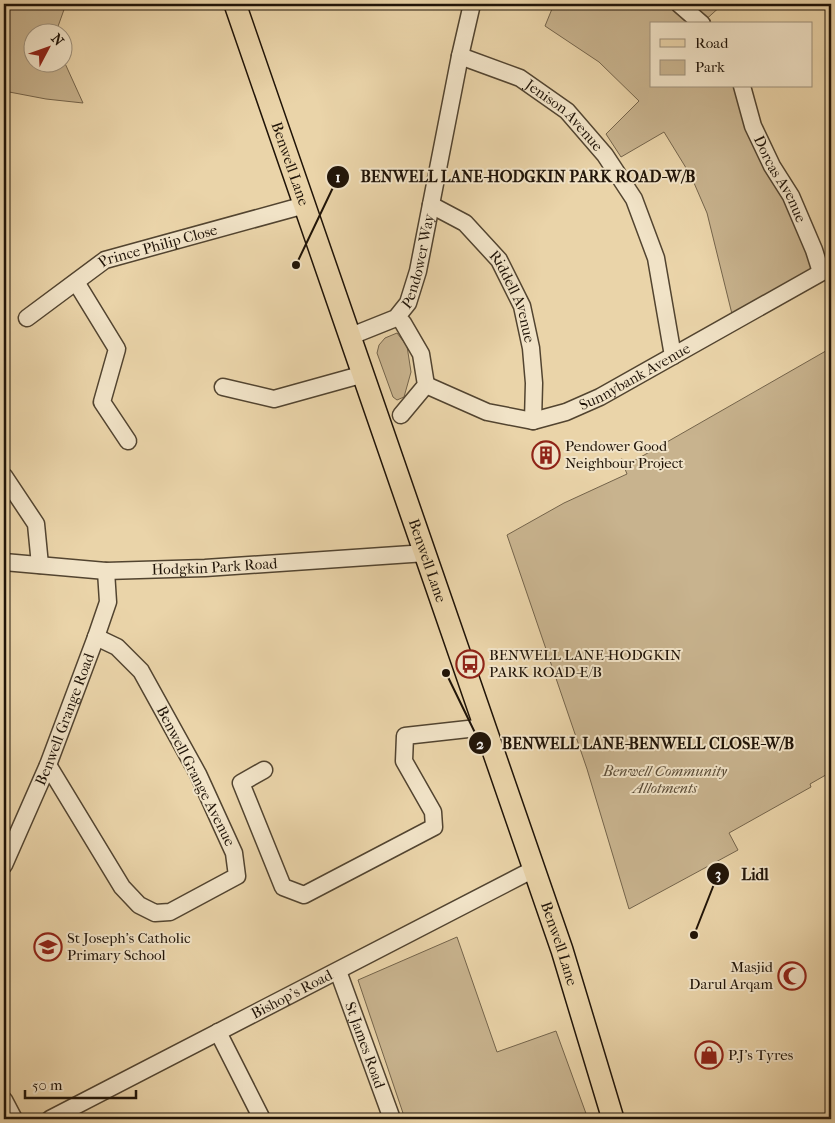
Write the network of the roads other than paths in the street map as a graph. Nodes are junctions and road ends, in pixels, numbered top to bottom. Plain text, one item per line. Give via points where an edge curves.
1 (235, 4) edge
2 (472, 4) edge
3 (679, 4) edge
4 (700, 22) edge
5 (460, 56) junction
6 (743, 88) edge
7 (305, 205) junction
8 (430, 205) junction
9 (826, 270) edge
10 (76, 282) junction
11 (27, 318) dead end
12 (403, 323) dead end
13 (350, 336) junction
14 (673, 356) junction
15 (364, 374) junction
16 (426, 385) junction
17 (223, 387) dead end
18 (401, 415) dead end
19 (533, 421) junction
20 (128, 441) dead end
21 (4, 476) edge
22 (426, 553) junction
23 (4, 562) edge
24 (40, 565) junction
25 (106, 570) junction
26 (96, 637) junction
27 (486, 728) junction
28 (48, 765) junction
29 (264, 770) dead end
30 (5, 858) edge
31 (534, 869) junction
32 (338, 971) junction
33 (218, 1032) junction
34 (4, 1100) edge
35 (14, 1119) edge
36 (50, 1119) edge
37 (262, 1119) edge
38 (392, 1119) edge
39 (613, 1119) edge

1 - 7 main road, Benwell Lane
2 - 5 street, Pendower Way
3 - 4 street
5 - 8 street, Pendower Way
5 - 14 street, Jenison Avenue via 520,78 567,111 605,155 634,199 656,258
6 - 9 street, Dorcas Avenue via 753,126
7 - 10 street, Prince Philip Close via 105,260
7 - 13 main road, Benwell Lane
8 - 13 street, Pendower Way via 418,271 408,303 396,318
8 - 19 street, Riddell Avenue via 466,223 500,260 522,306 531,348
9 - 14 street, Sunnybank Avenue
10 - 11 street, Prince Philip Close
10 - 20 street via 117,349 102,402
12 - 16 street via 421,354
13 - 15 main road, Benwell Lane
14 - 19 street, Sunnybank Avenue via 600,397 566,412
15 - 17 street via 274,399
15 - 22 main road, Benwell Lane
16 - 18 street
16 - 19 street, Sunnybank Avenue via 487,412
21 - 24 street via 36,524
22 - 25 street, Hodgkin Park Road via 206,568
22 - 27 main road, Benwell Lane
23 - 24 street, Hodgkin Park Road
24 - 25 street, Hodgkin Park Road
25 - 26 street, Benwell Grange Road via 108,602
26 - 28 street, Benwell Grange Road
26 - 28 street, Benwell Grange Avenue via 117,647 141,671 198,774 234,853 237,876 170,912 155,913 139,905 122,887
27 - 29 street via 405,736 404,761 433,812 434,827 304,895 283,887 240,783
27 - 31 main road, Benwell Lane
28 - 30 street, Benwell Grange Road
31 - 32 street, Bishop's Road
31 - 39 main road, Benwell Lane
32 - 33 street, Bishop's Road
32 - 38 street, St James Road
33 - 36 street, Bishop's Road
33 - 37 street
34 - 35 street

